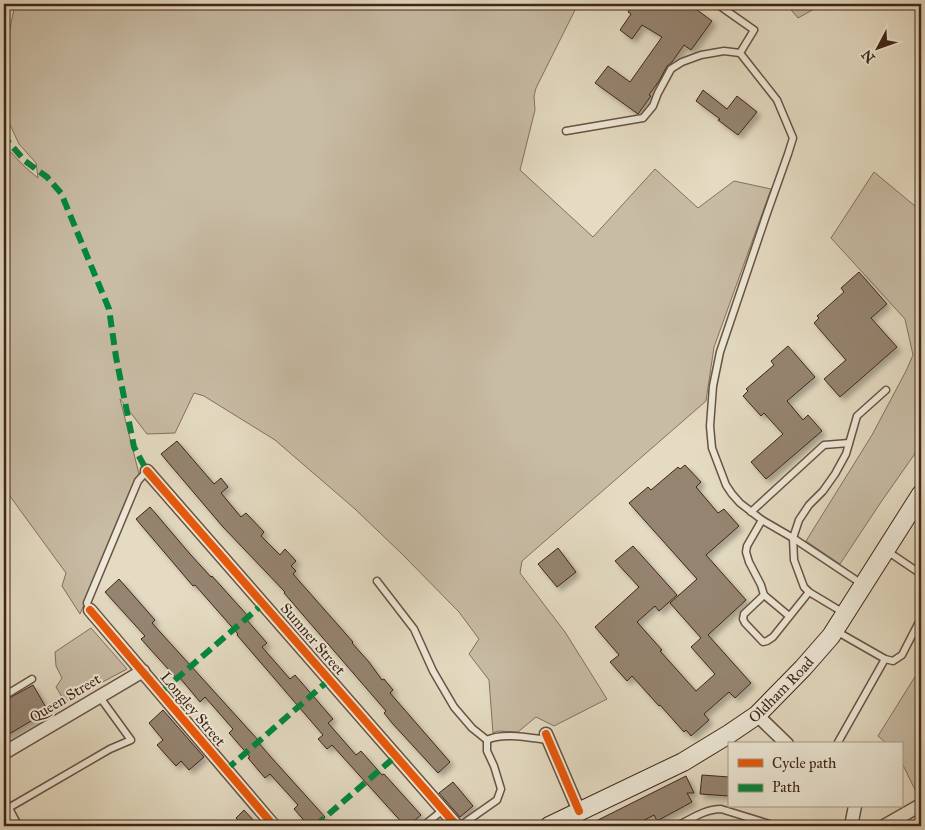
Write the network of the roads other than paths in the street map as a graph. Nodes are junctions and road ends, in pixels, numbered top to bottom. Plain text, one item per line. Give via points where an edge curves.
1 (717, 4) edge
2 (740, 53) junction
3 (566, 131) dead end
4 (886, 390) dead end
5 (849, 442) junction
6 (147, 470) joint
7 (921, 494) edge
8 (752, 512) junction
9 (762, 520) junction
10 (793, 538) junction
11 (885, 550) junction
12 (921, 574) edge
13 (377, 581) dead end
14 (863, 585) junction
15 (809, 592) junction
16 (764, 595) junction
17 (90, 610) joint
18 (845, 614) junction
19 (789, 616) junction
20 (921, 618) edge
21 (835, 630) junction
22 (885, 659) junction
23 (143, 671) junction
24 (32, 679) dead end
25 (4, 696) edge
26 (99, 696) junction
27 (757, 715) junction
28 (547, 737) joint
29 (487, 740) junction
30 (785, 742) edge
31 (838, 742) edge
32 (4, 754) edge
33 (918, 806) dead end
34 (5, 808) edge
35 (855, 808) edge
36 (442, 810) junction
37 (579, 811) junction
38 (267, 824) edge
39 (15, 826) edge
40 (423, 826) edge
41 (458, 826) edge
42 (549, 826) edge
43 (677, 826) edge
44 (776, 826) edge
45 (851, 826) edge
46 (886, 826) edge

1 - 2 lane via 754,30
2 - 3 lane via 724,51 701,55 671,69 653,106 643,118
2 - 8 lane via 777,100 793,138 720,352 713,386 712,448 726,485
4 - 5 lane via 858,416
5 - 8 lane via 824,445
5 - 10 lane via 835,474 809,505
6 - 17 lane via 138,481 87,603
6 - 36 street, Sumner Street
7 - 11 main road, Oldham Road
8 - 9 lane
9 - 10 lane
9 - 16 lane via 746,552
10 - 14 lane
10 - 15 lane via 794,560
11 - 12 lane
11 - 14 main road, Oldham Road
13 - 29 lane via 414,629 454,707
14 - 18 main road, Oldham Road
15 - 18 lane
15 - 19 lane
16 - 19 lane
16 - 19 lane via 744,614 743,619 760,640 771,640
17 - 23 street, Longley Street
18 - 21 main road, Oldham Road
20 - 22 lane via 902,655 893,661
21 - 22 lane
21 - 27 main road, Oldham Road
22 - 31 lane
23 - 26 street, Queen Street
23 - 38 street, Longley Street
24 - 25 lane
26 - 32 street, Queen Street
26 - 34 lane via 131,740
27 - 30 street
27 - 37 main road, Oldham Road via 683,762
28 - 29 lane via 503,736
28 - 37 street
29 - 41 lane via 487,751 502,788 500,795
33 - 46 street
34 - 39 street
35 - 45 street
36 - 40 lane
36 - 41 street, Sumner Street
37 - 42 main road, Oldham Road
43 - 44 lane via 714,809

